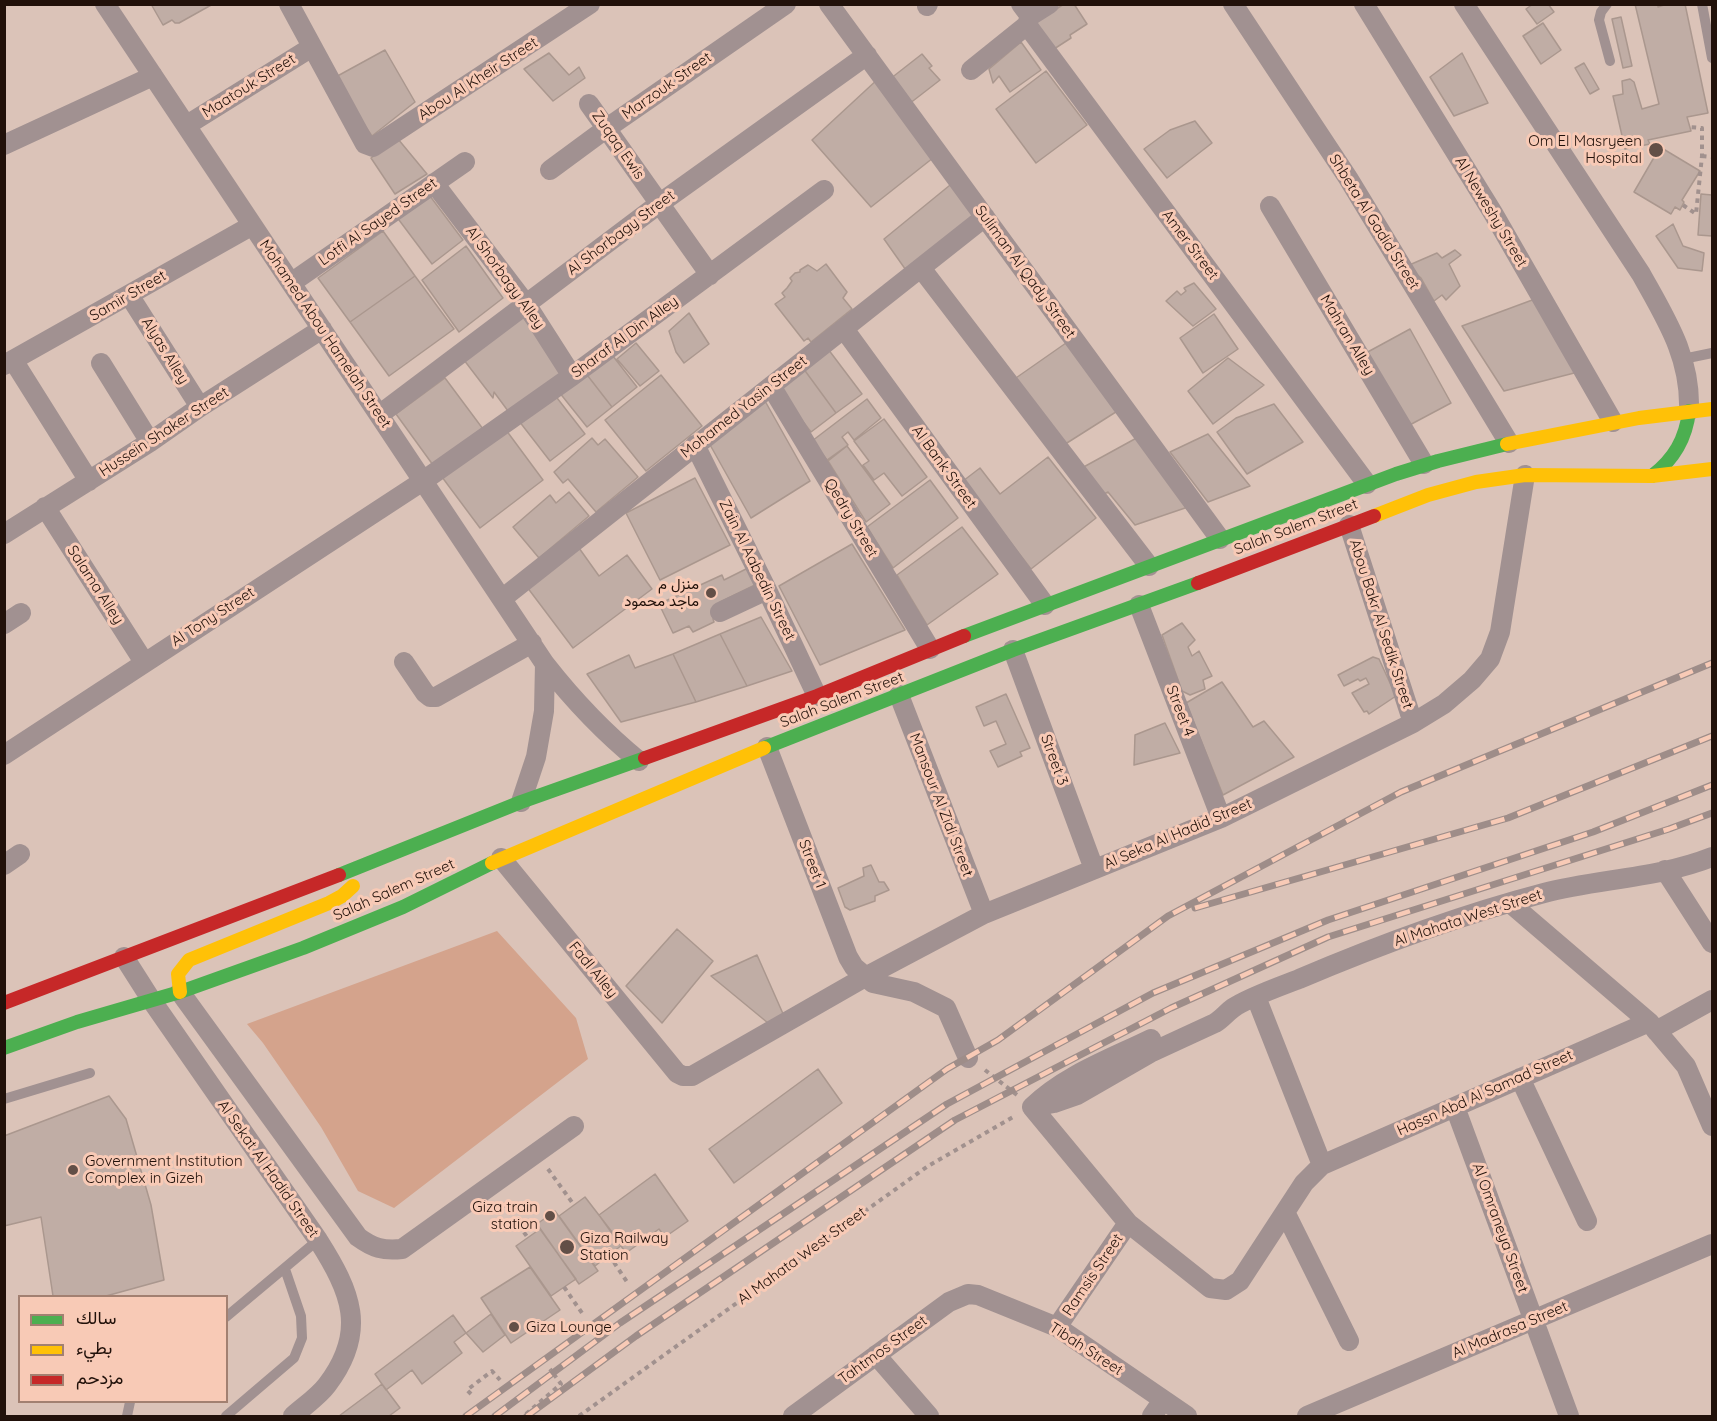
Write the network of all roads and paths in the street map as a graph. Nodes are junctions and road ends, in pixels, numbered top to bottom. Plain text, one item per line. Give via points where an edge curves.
1 (105, 4) edge
2 (590, 4) edge
3 (786, 4) edge
4 (829, 4) edge
5 (1049, 4) edge
6 (1233, 4) edge
7 (1364, 4) edge
8 (1464, 4) edge
9 (1607, 4) edge
10 (1702, 4) edge
11 (294, 6) edge
12 (1026, 15) edge
13 (312, 47) junction
14 (867, 55) junction
15 (1713, 58) edge
16 (1610, 61) dead end
17 (971, 70) dead end
18 (153, 76) junction
19 (589, 104) dead end
20 (187, 125) junction
21 (1690, 127) dead end
22 (607, 128) junction
23 (7, 138) edge
24 (1702, 156) junction
25 (1713, 157) edge
26 (465, 162) dead end
27 (550, 170) dead end
28 (434, 183) junction
29 (824, 190) dead end
30 (659, 204) junction
31 (1683, 205) dead end
32 (1270, 206) dead end
33 (985, 217) junction
34 (251, 226) junction
35 (921, 267) junction
36 (710, 275) junction
37 (291, 283) junction
38 (129, 295) junction
39 (526, 304) junction
40 (322, 328) junction
41 (844, 329) junction
42 (1713, 353) edge
43 (1683, 359) junction
44 (9, 362) edge
45 (101, 363) dead end
46 (572, 376) junction
47 (771, 386) junction
48 (200, 407) junction
49 (1713, 409) edge
50 (1689, 411) junction
51 (379, 415) junction
52 (1613, 422) junction
53 (150, 442) junction
54 (1509, 443) junction
55 (696, 446) junction
56 (1424, 464) junction
57 (1713, 469) edge
58 (1525, 475) junction
59 (1653, 476) junction
60 (88, 481) junction
61 (423, 481) junction
62 (1367, 484) junction
63 (45, 507) junction
64 (1349, 525) junction
65 (4, 534) edge
66 (1220, 539) junction
67 (1149, 566) junction
68 (767, 590) junction
69 (503, 598) junction
70 (1045, 605) junction
71 (1139, 605) junction
72 (720, 612) dead end
73 (21, 613) dead end
74 (4, 624) edge
75 (532, 643) junction
76 (930, 649) junction
77 (1014, 650) junction
78 (144, 662) junction
79 (404, 662) dead end
80 (545, 664) junction
81 (899, 695) junction
82 (817, 696) junction
83 (1413, 723) junction
84 (767, 747) junction
85 (4, 754) edge
86 (639, 761) junction
87 (521, 802) junction
88 (1221, 818) junction
89 (1713, 857) edge
90 (501, 858) junction
91 (363, 866) junction
92 (1094, 869) junction
93 (1665, 870) junction
94 (1510, 903) junction
95 (984, 914) junction
96 (1713, 943) edge
97 (124, 957) junction
98 (865, 977) junction
99 (180, 992) junction
100 (1256, 997) junction
101 (152, 1000) junction
102 (1713, 1000) edge
103 (4, 1003) edge
104 (1652, 1026) junction
105 (4, 1048) edge
106 (968, 1058) joint
107 (90, 1073) dead end
108 (687, 1077) joint
109 (1520, 1078) junction
110 (4, 1099) edge
111 (1709, 1104) edge
112 (1032, 1107) junction
113 (1455, 1107) junction
114 (574, 1126) dead end
115 (1713, 1126) edge
116 (537, 1153) junction
117 (1322, 1165) junction
118 (490, 1186) junction
119 (574, 1205) dead end
120 (1285, 1212) junction
121 (1587, 1221) dead end
122 (1128, 1222) junction
123 (528, 1238) dead end
124 (318, 1240) junction
125 (1713, 1244) edge
126 (609, 1255) dead end
127 (285, 1269) junction
128 (627, 1281) dead end
129 (564, 1287) dead end
130 (978, 1295) joint
131 (582, 1313) dead end
132 (228, 1315) edge
133 (1534, 1320) junction
134 (1057, 1327) junction
135 (1349, 1341) dead end
136 (876, 1355) junction
137 (550, 1369) dead end
138 (500, 1380) dead end
139 (471, 1394) dead end
140 (1158, 1408) edge
141 (525, 1414) dead end
142 (1314, 1415) edge
143 (226, 1416) edge
144 (293, 1416) edge
145 (579, 1416) edge
146 (793, 1416) edge
147 (929, 1416) edge
148 (1187, 1416) edge
149 (1569, 1416) edge

1 - 18 street, Mohamed Abou Hamelah Street
2 - 13 street, Abou Al Kheir Street via 373,147 365,144
3 - 22 street, Marzouk Street
4 - 14 street, Suliman Al Qady Street
5 - 12 street
6 - 54 street, Shbeta Al Gadid Street via 1348,178
7 - 52 street, Al Neweshy Street via 1493,213
8 - 43 street via 1641,274
9 - 16 lane via 1599,20
10 - 15 lane
11 - 13 street
12 - 17 street
12 - 62 street, Amer Street
13 - 20 street, Maatouk Street
14 - 30 street, Al Shorbagy Street
14 - 33 street, Suliman Al Qady Street
18 - 20 street, Mohamed Abou Hamelah Street
18 - 23 street
19 - 22 street, Zuqaq Ewis
20 - 34 street, Mohamed Abou Hamelah Street
21 - 24 path via 1702,128
22 - 27 street, Marzouk Street
22 - 30 street, Zuqaq Ewis
24 - 25 path
24 - 31 path via 1696,214
26 - 28 street, Lotfi Al Sayed Street
28 - 37 street, Lotfi Al Sayed Street
28 - 39 street, Al Shorbagy Alley
29 - 36 street, Sharaf Al Din Alley
30 - 36 street, Zuqaq Ewis
30 - 39 street, Al Shorbagy Street
32 - 56 street, Mahran Alley
33 - 35 street, Mohamed Yasin Street
33 - 66 street, Suliman Al Qady Street
34 - 37 street, Mohamed Abou Hamelah Street
34 - 38 street, Samir Street
35 - 41 street, Mohamed Yasin Street
35 - 67 street
36 - 46 street, Sharaf Al Din Alley
37 - 40 street, Mohamed Abou Hamelah Street
38 - 44 street, Samir Street
38 - 48 street, Alyas Alley
39 - 46 street, Al Shorbagy Alley
39 - 51 street, Al Shorbagy Street
40 - 48 street, Hussein Shaker Street
40 - 51 street, Mohamed Abou Hamelah Street
41 - 47 street, Mohamed Yasin Street
41 - 70 street, Al Bank Street
42 - 43 lane
43 - 50 street
44 - 60 street
45 - 53 street
46 - 61 street, Sharaf Al Din Alley
47 - 55 street, Mohamed Yasin Street
47 - 76 street, Qedry Street
48 - 53 street, Hussein Shaker Street
49 - 50 highway, Salah Salem Street
50 - 52 highway, Salah Salem Street
50 - 59 highway via 1680,448
51 - 61 street, Mohamed Abou Hamelah Street
52 - 54 highway, Salah Salem Street
53 - 60 street, Hussein Shaker Street
54 - 56 highway, Salah Salem Street
55 - 68 street, Zain Al Aabedin Street
55 - 69 street, Mohamed Yasin Street
56 - 62 highway, Salah Salem Street
57 - 59 highway, Salah Salem Street
58 - 59 highway, Salah Salem Street
58 - 64 highway, Salah Salem Street via 1451,488
58 - 83 street, Al Seka Al Hadid Street via 1500,632 1490,659 1444,704
60 - 63 street, Hussein Shaker Street
61 - 69 street, Mohamed Abou Hamelah Street
61 - 78 street, Al Tony Street
62 - 66 highway, Salah Salem Street
63 - 65 street, Hussein Shaker Street
63 - 78 street, Salama Alley
64 - 71 highway, Salah Salem Street
64 - 83 street, Abou Bakr Al Sedik Street
66 - 67 highway, Salah Salem Street
67 - 70 highway, Salah Salem Street
68 - 72 street
68 - 82 street, Zain Al Aabedin Street
69 - 75 street, Mohamed Abou Hamelah Street
70 - 76 highway, Salah Salem Street
71 - 77 highway, Salah Salem Street
71 - 88 street, Street 4
73 - 74 street
75 - 79 street via 436,697 425,693
75 - 80 street, Mohamed Abou Hamelah Street
76 - 82 highway, Salah Salem Street
77 - 81 highway, Salah Salem Street
77 - 92 street, Street 3
78 - 85 street, Al Tony Street
80 - 86 street, Mohamed Abou Hamelah Street via 596,724
80 - 87 street via 544,711 536,757
81 - 84 highway, Salah Salem Street
81 - 95 street, Mansour Al Zidi Street
82 - 86 highway, Salah Salem Street
83 - 88 street, Al Seka Al Hadid Street
84 - 90 highway, Salah Salem Street
84 - 98 street, Street 1 via 848,957
86 - 87 highway, Salah Salem Street
87 - 91 highway, Salah Salem Street
88 - 92 street, Al Seka Al Hadid Street
89 - 93 street, Al Mahata West Street
90 - 99 highway, Salah Salem Street via 403,907
90 - 108 street, Fadl Alley via 677,1073
91 - 97 highway, Salah Salem Street
91 - 99 highway via 352,887 329,903 189,960 177,974
92 - 95 street, Al Seka Al Hadid Street
93 - 94 street, Al Mahata West Street
93 - 96 street
94 - 100 street, Al Mahata West Street via 1352,956
94 - 104 street
95 - 98 street, Al Seka Al Hadid Street
97 - 101 street, Al Sekat Al Hadid Street
97 - 103 highway, Salah Salem Street
98 - 106 street via 882,986 914,992 946,1008
98 - 108 street, Al Seka Al Hadid Street
99 - 101 highway, Salah Salem Street
99 - 118 street via 358,1237 371,1247 402,1249
100 - 112 street, Al Mahata West Street via 1232,1008 1215,1023 1150,1053 1077,1095
100 - 117 street
101 - 105 highway, Salah Salem Street
101 - 124 street, Al Sekat Al Hadid Street
102 - 104 street, Hassn Abd Al Samad Street
104 - 109 street, Hassn Abd Al Samad Street
104 - 111 street via 1686,1066
106 - 112 path
107 - 110 lane
109 - 113 street, Hassn Abd Al Samad Street
109 - 121 street
111 - 115 street
112 - 122 street
112 - 145 path, Al Mahata West Street via 928,1166
113 - 117 street, Hassn Abd Al Samad Street
113 - 133 street, Al Omraneya Street
114 - 116 street
116 - 118 street
116 - 119 path
117 - 120 street via 1304,1183
118 - 123 path
120 - 122 street via 1240,1281 1226,1290 1203,1284
120 - 135 street
122 - 134 street, Ramsis Street
124 - 127 lane
124 - 144 street, Al Sekat Al Hadid Street via 347,1293 352,1327 346,1354 326,1386
125 - 133 street, Al Madrasa Street
126 - 128 path
127 - 132 lane
127 - 143 lane via 301,1316 303,1338 294,1358
129 - 131 path
130 - 134 street, Tibah Street
130 - 136 street, Tahtmos Street via 958,1297
133 - 142 street, Al Madrasa Street
133 - 149 street, Al Omraneya Street
134 - 140 street, Tibah Street
136 - 146 street, Tahtmos Street
136 - 147 street
137 - 141 path via 561,1384
138 - 139 path via 492,1371 467,1390
140 - 148 street, Tibah Street

